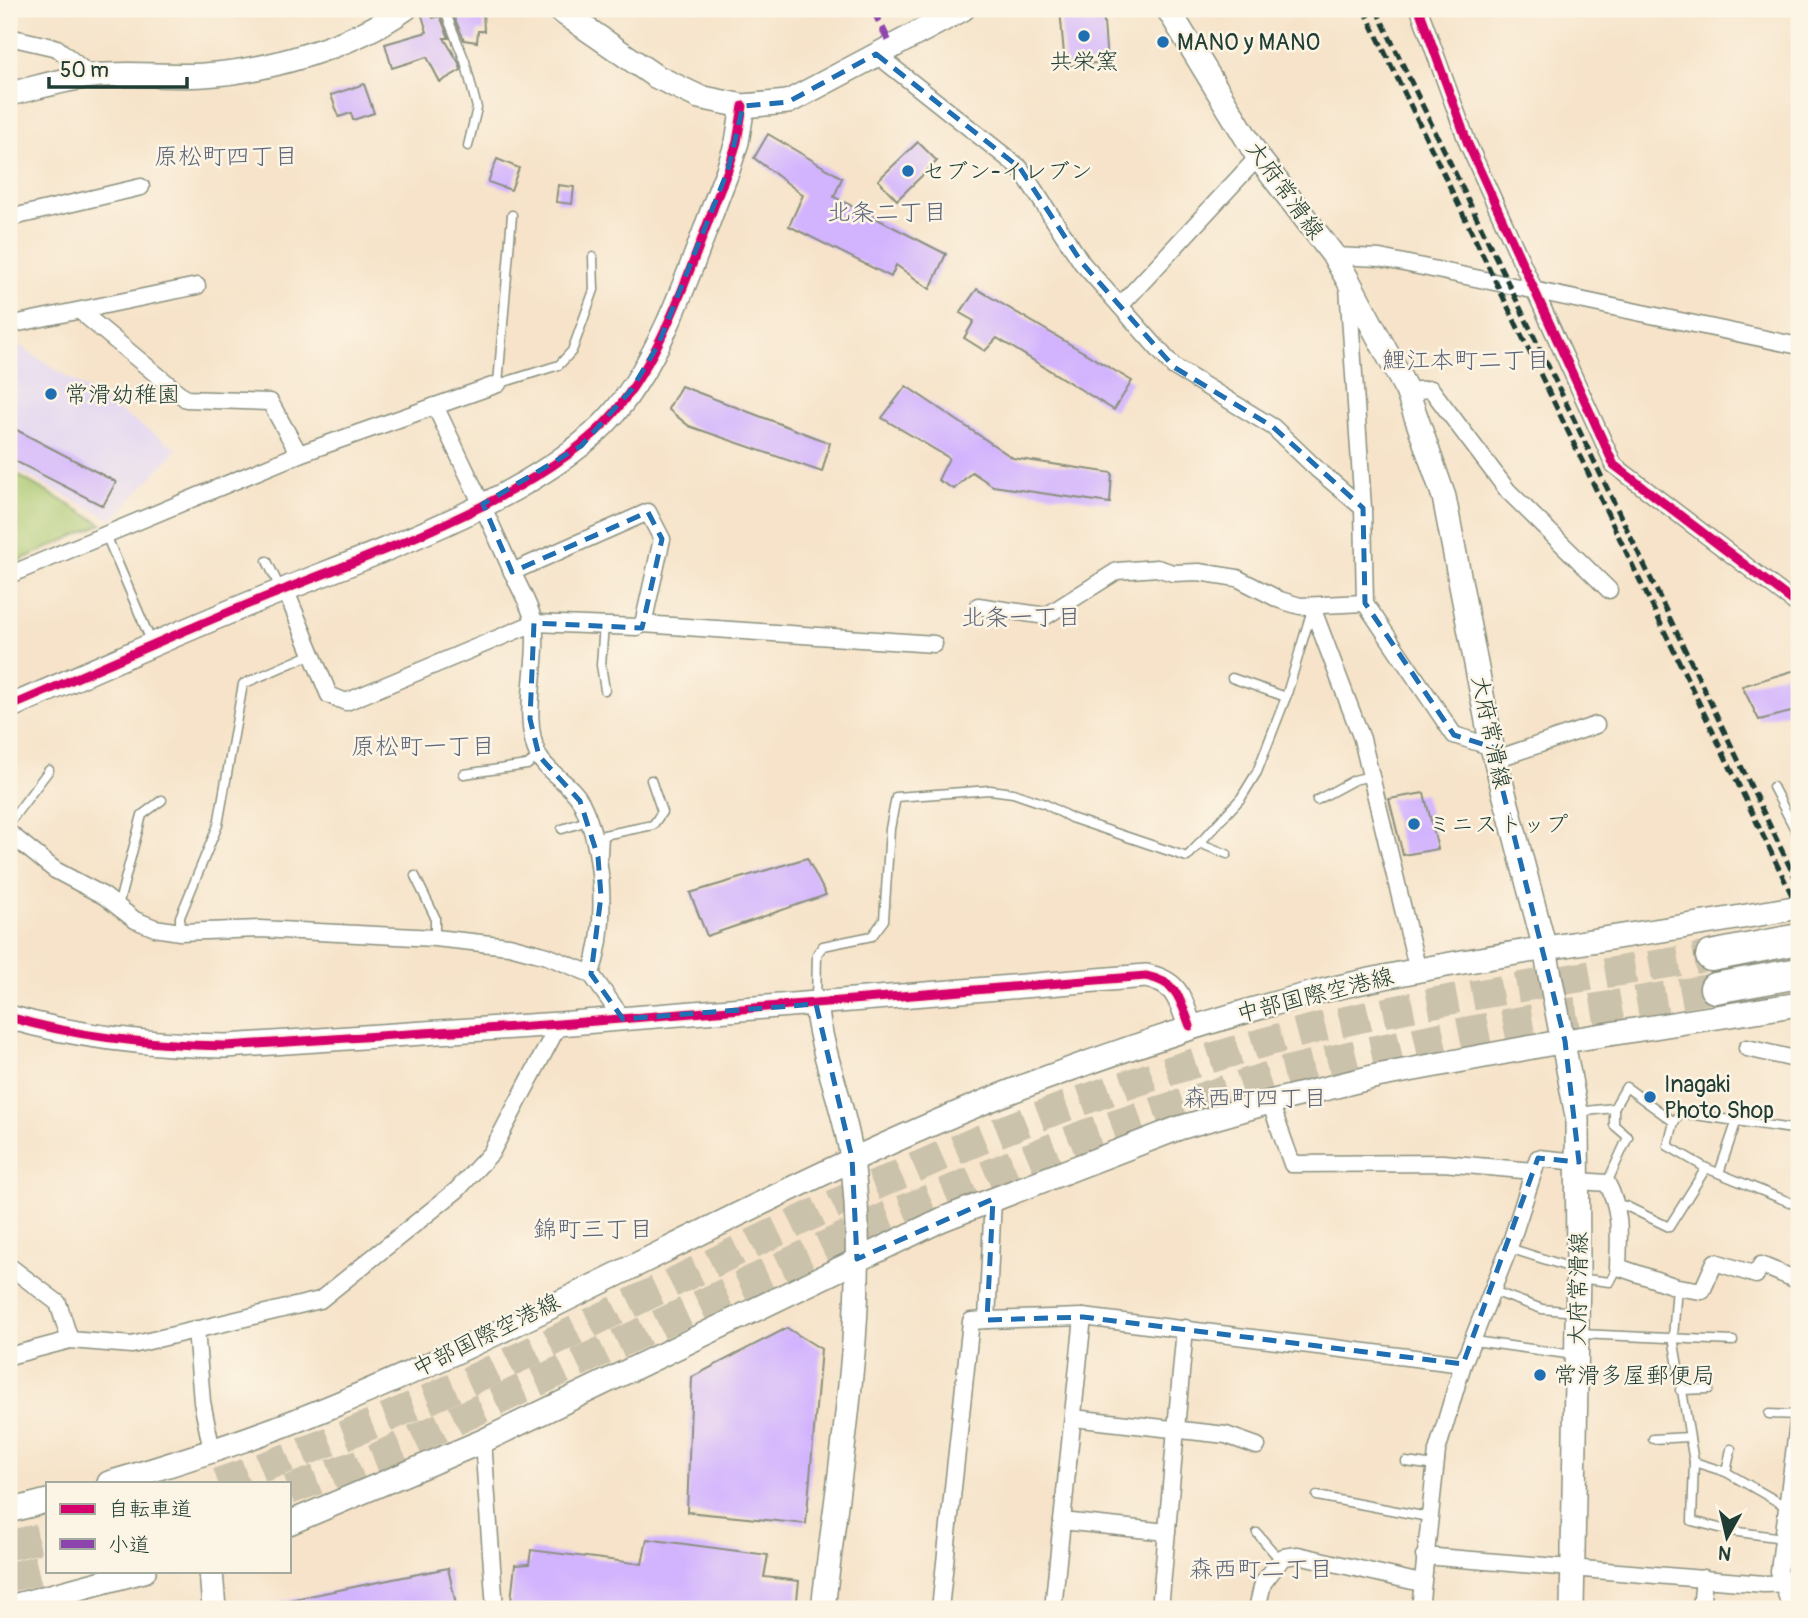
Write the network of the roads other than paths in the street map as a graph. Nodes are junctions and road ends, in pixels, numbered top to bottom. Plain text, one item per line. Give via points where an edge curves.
1 (405, 9) edge
2 (444, 9) edge
3 (963, 9) edge
4 (1168, 9) edge
5 (1419, 9) edge
6 (569, 12) edge
7 (9, 37) edge
8 (876, 54) junction
9 (91, 76) junction
10 (9, 94) edge
11 (743, 106) junction
12 (468, 146) dead end
13 (1258, 157) junction
14 (141, 187) dead end
15 (512, 215) dead end
16 (9, 218) edge
17 (593, 257) dead end
18 (1334, 257) junction
19 (1348, 280) junction
20 (197, 286) dead end
21 (1534, 289) junction
22 (1120, 306) junction
23 (80, 311) junction
24 (9, 326) edge
25 (1799, 346) edge
26 (498, 384) junction
27 (1407, 391) junction
28 (435, 406) junction
29 (299, 454) junction
30 (482, 504) junction
31 (1363, 508) junction
32 (106, 535) junction
33 (267, 561) dead end
34 (512, 572) junction
35 (9, 575) edge
36 (283, 590) junction
37 (1609, 590) dead end
38 (1364, 603) junction
39 (978, 606) dead end
40 (1799, 606) edge
41 (1312, 607) junction
42 (534, 623) junction
43 (604, 624) junction
44 (643, 624) junction
45 (934, 644) dead end
46 (153, 646) junction
47 (312, 654) junction
48 (1232, 678) dead end
49 (605, 690) dead end
50 (1286, 697) junction
51 (9, 707) edge
52 (1595, 724) dead end
53 (1494, 753) junction
54 (539, 756) junction
55 (49, 770) dead end
56 (464, 774) dead end
57 (1371, 776) junction
58 (651, 780) dead end
59 (577, 782) dead end
60 (1773, 787) dead end
61 (162, 800) dead end
62 (1317, 800) dead end
63 (580, 801) junction
64 (587, 821) junction
65 (9, 823) edge
66 (562, 830) dead end
67 (9, 833) edge
68 (1799, 837) edge
69 (1199, 843) junction
70 (1227, 854) dead end
71 (598, 857) junction
72 (415, 876) dead end
73 (118, 906) junction
74 (1799, 907) edge
75 (180, 932) junction
76 (435, 938) junction
77 (1799, 939) edge
78 (1545, 949) junction
79 (1711, 956) tunnel mouth
80 (1418, 971) junction
81 (1799, 973) edge
82 (591, 974) junction
83 (1715, 988) tunnel mouth
84 (816, 1004) junction
85 (1799, 1004) edge
86 (9, 1017) edge
87 (623, 1019) junction
88 (559, 1024) junction
89 (1190, 1026) junction
90 (1564, 1041) junction
91 (1747, 1048) dead end
92 (1799, 1060) edge
93 (1270, 1102) junction
94 (1614, 1108) junction
95 (1576, 1112) junction
96 (1674, 1122) junction
97 (1736, 1123) junction
98 (1799, 1130) edge
99 (852, 1158) junction
100 (1706, 1168) junction
101 (1534, 1171) junction
102 (1579, 1171) junction
103 (1719, 1173) junction
104 (1607, 1183) junction
105 (993, 1199) junction
106 (1619, 1205) junction
107 (1799, 1206) edge
108 (1509, 1248) junction
109 (857, 1259) junction
110 (9, 1266) edge
111 (1618, 1267) junction
112 (1578, 1274) junction
113 (1799, 1281) edge
114 (1677, 1287) junction
115 (1493, 1291) junction
116 (1083, 1317) junction
117 (987, 1320) junction
118 (1185, 1328) junction
119 (196, 1329) junction
120 (1577, 1334) junction
121 (1674, 1337) junction
122 (70, 1340) junction
123 (1474, 1341) junction
124 (1733, 1341) dead end
125 (9, 1356) edge
126 (1463, 1364) junction
127 (1709, 1389) dead end
128 (1680, 1390) junction
129 (1769, 1414) dead end
130 (1799, 1415) edge
131 (1073, 1418) junction
132 (1176, 1429) junction
133 (1689, 1437) junction
134 (1653, 1439) dead end
135 (483, 1441) junction
136 (1257, 1446) dead end
137 (1731, 1449) dead end
138 (212, 1451) junction
139 (1406, 1462) dead end
140 (1694, 1462) junction
141 (1435, 1466) junction
142 (1726, 1472) junction
143 (111, 1482) edge
144 (1317, 1496) dead end
145 (46, 1501) edge
146 (1787, 1507) junction
147 (9, 1511) edge
148 (1427, 1517) junction
149 (1062, 1521) junction
150 (290, 1523) edge
151 (1167, 1532) junction
152 (1257, 1533) dead end
153 (1783, 1538) junction
154 (1424, 1556) junction
155 (1283, 1557) junction
156 (1574, 1567) junction
157 (140, 1572) edge
158 (211, 1572) edge
159 (1704, 1578) junction
160 (1421, 1583) junction
161 (1781, 1583) junction
162 (1799, 1583) edge
163 (9, 1606) edge
164 (214, 1609) edge
165 (495, 1609) edge
166 (823, 1609) edge
167 (940, 1609) edge
168 (1053, 1609) edge
169 (1160, 1609) edge
170 (1257, 1609) edge
171 (1420, 1609) edge
172 (1572, 1609) edge
173 (1701, 1609) edge
174 (1791, 1609) edge

1 - 9 main road via 335,47 274,63 206,75
2 - 12 lane via 477,108
3 - 8 main road
4 - 13 main road, 大府常滑線
5 - 21 street via 1468,144
6 - 11 main road via 655,76 699,97
7 - 9 street via 58,48
8 - 11 main road via 789,102
8 - 22 street via 1020,168 1082,263
9 - 10 main road
11 - 30 main road via 728,170 658,345 632,389 580,446 552,467
13 - 18 main road, 大府常滑線
13 - 22 street
14 - 16 street
15 - 26 lane
17 - 26 lane via 594,290 572,352 559,365
18 - 19 main road, 大府常滑線
18 - 21 street via 1380,258
19 - 27 main road, 大府常滑線
19 - 31 street
20 - 23 street
21 - 25 street
21 - 40 street via 1614,465
22 - 31 street via 1174,367 1273,427
23 - 24 street
23 - 29 street via 186,399 270,402
26 - 28 street
27 - 37 street via 1431,389 1508,491
27 - 53 main road, 大府常滑線 via 1444,496
28 - 29 street
28 - 30 street
29 - 32 street
30 - 34 street
30 - 36 main road
31 - 38 street
32 - 35 street
32 - 46 lane
33 - 36 lane
34 - 42 street
34 - 44 street via 648,512 662,539
36 - 46 main road
36 - 47 street
38 - 41 street
38 - 53 street via 1454,735
39 - 41 street via 1046,616 1116,571 1157,568 1237,578 1280,600
41 - 50 lane
41 - 57 street via 1362,739
42 - 43 street
42 - 47 street via 346,702 329,695
42 - 54 street via 530,719
43 - 44 street via 637,628
43 - 49 lane via 601,665
44 - 45 street
46 - 51 main road
47 - 75 lane via 243,684 218,825 180,917
48 - 50 lane
50 - 69 lane via 1257,772 1241,798
52 - 53 street
53 - 78 main road, 大府常滑線
54 - 56 lane via 527,765
54 - 63 street
55 - 65 lane
57 - 62 lane
57 - 80 street
58 - 71 lane via 662,811 653,825 604,835 602,856
59 - 63 lane
60 - 68 lane
61 - 73 lane via 142,815
63 - 64 street
64 - 66 lane
64 - 71 street
67 - 73 street via 55,870
69 - 70 lane
69 - 84 lane via 1187,857 1013,793 990,790 896,797 884,920 872,936 823,946 817,954
71 - 82 street via 601,895
72 - 76 lane via 435,917
73 - 75 street via 135,920
74 - 78 main road, 中部国際空港線
75 - 76 street via 260,929
76 - 82 street via 509,946
77 - 79 highway
78 - 80 main road, 中部国際空港線
78 - 90 main road, 大府常滑線
80 - 89 main road, 中部国際空港線
81 - 83 highway
82 - 87 street
84 - 87 main road
84 - 89 main road via 1146,976 1164,980 1178,993
84 - 99 main road
85 - 90 main road
86 - 88 main road via 74,1034 189,1045
87 - 88 main road
88 - 119 street via 491,1153 457,1190 320,1300
89 - 99 main road, 中部国際空港線 via 1034,1083
90 - 93 main road via 1377,1076
90 - 95 main road, 大府常滑線
91 - 92 street
93 - 101 street via 1293,1164 1443,1163
93 - 105 main road via 1179,1129
94 - 95 lane
94 - 96 lane via 1626,1087
94 - 104 lane via 1614,1125 1628,1137
95 - 102 main road, 大府常滑線
96 - 97 lane via 1681,1113
96 - 100 lane via 1668,1146
97 - 98 lane
97 - 103 lane
99 - 109 main road
99 - 138 main road, 中部国際空港線 via 433,1362
100 - 103 lane
100 - 106 lane via 1669,1227
101 - 102 street via 1538,1158
101 - 108 street
102 - 104 street
102 - 112 main road, 大府常滑線
103 - 107 lane
104 - 106 street
105 - 109 main road
105 - 117 street
106 - 111 street
108 - 112 lane
108 - 115 street
109 - 135 main road
109 - 166 main road
110 - 122 street via 58,1303
111 - 112 lane via 1610,1282
111 - 114 street
112 - 120 main road, 大府常滑線
113 - 114 street via 1760,1265 1756,1275 1715,1262 1702,1291
114 - 121 lane
115 - 120 lane via 1542,1309
115 - 123 street
116 - 117 street
116 - 118 street
116 - 131 street
117 - 167 street via 971,1321
118 - 126 street
118 - 132 street
119 - 122 street via 132,1345
119 - 138 street via 202,1402
120 - 121 lane
120 - 123 lane
120 - 156 main road, 大府常滑線
121 - 124 lane
121 - 128 lane
122 - 125 street
123 - 126 street
126 - 141 street
127 - 128 lane
128 - 133 lane
129 - 130 lane
130 - 146 street
131 - 132 street
131 - 149 street
132 - 136 street via 1226,1435
132 - 151 street
133 - 134 lane
133 - 140 lane
135 - 150 main road
135 - 165 street
137 - 142 lane
138 - 143 main road, 中部国際空港線
139 - 141 lane
140 - 142 lane
140 - 153 lane via 1692,1521
141 - 148 street
142 - 146 lane
144 - 148 lane
145 - 147 main road
146 - 153 street
148 - 154 street
149 - 151 street
149 - 168 street
151 - 169 street
152 - 155 lane
153 - 161 street
154 - 156 street
154 - 160 street
155 - 160 street via 1298,1555
155 - 170 street via 1263,1583
156 - 159 street
156 - 172 main road, 大府常滑線
157 - 163 main road
158 - 164 main road
159 - 161 street
159 - 173 street
160 - 171 street
161 - 162 street
161 - 174 street

